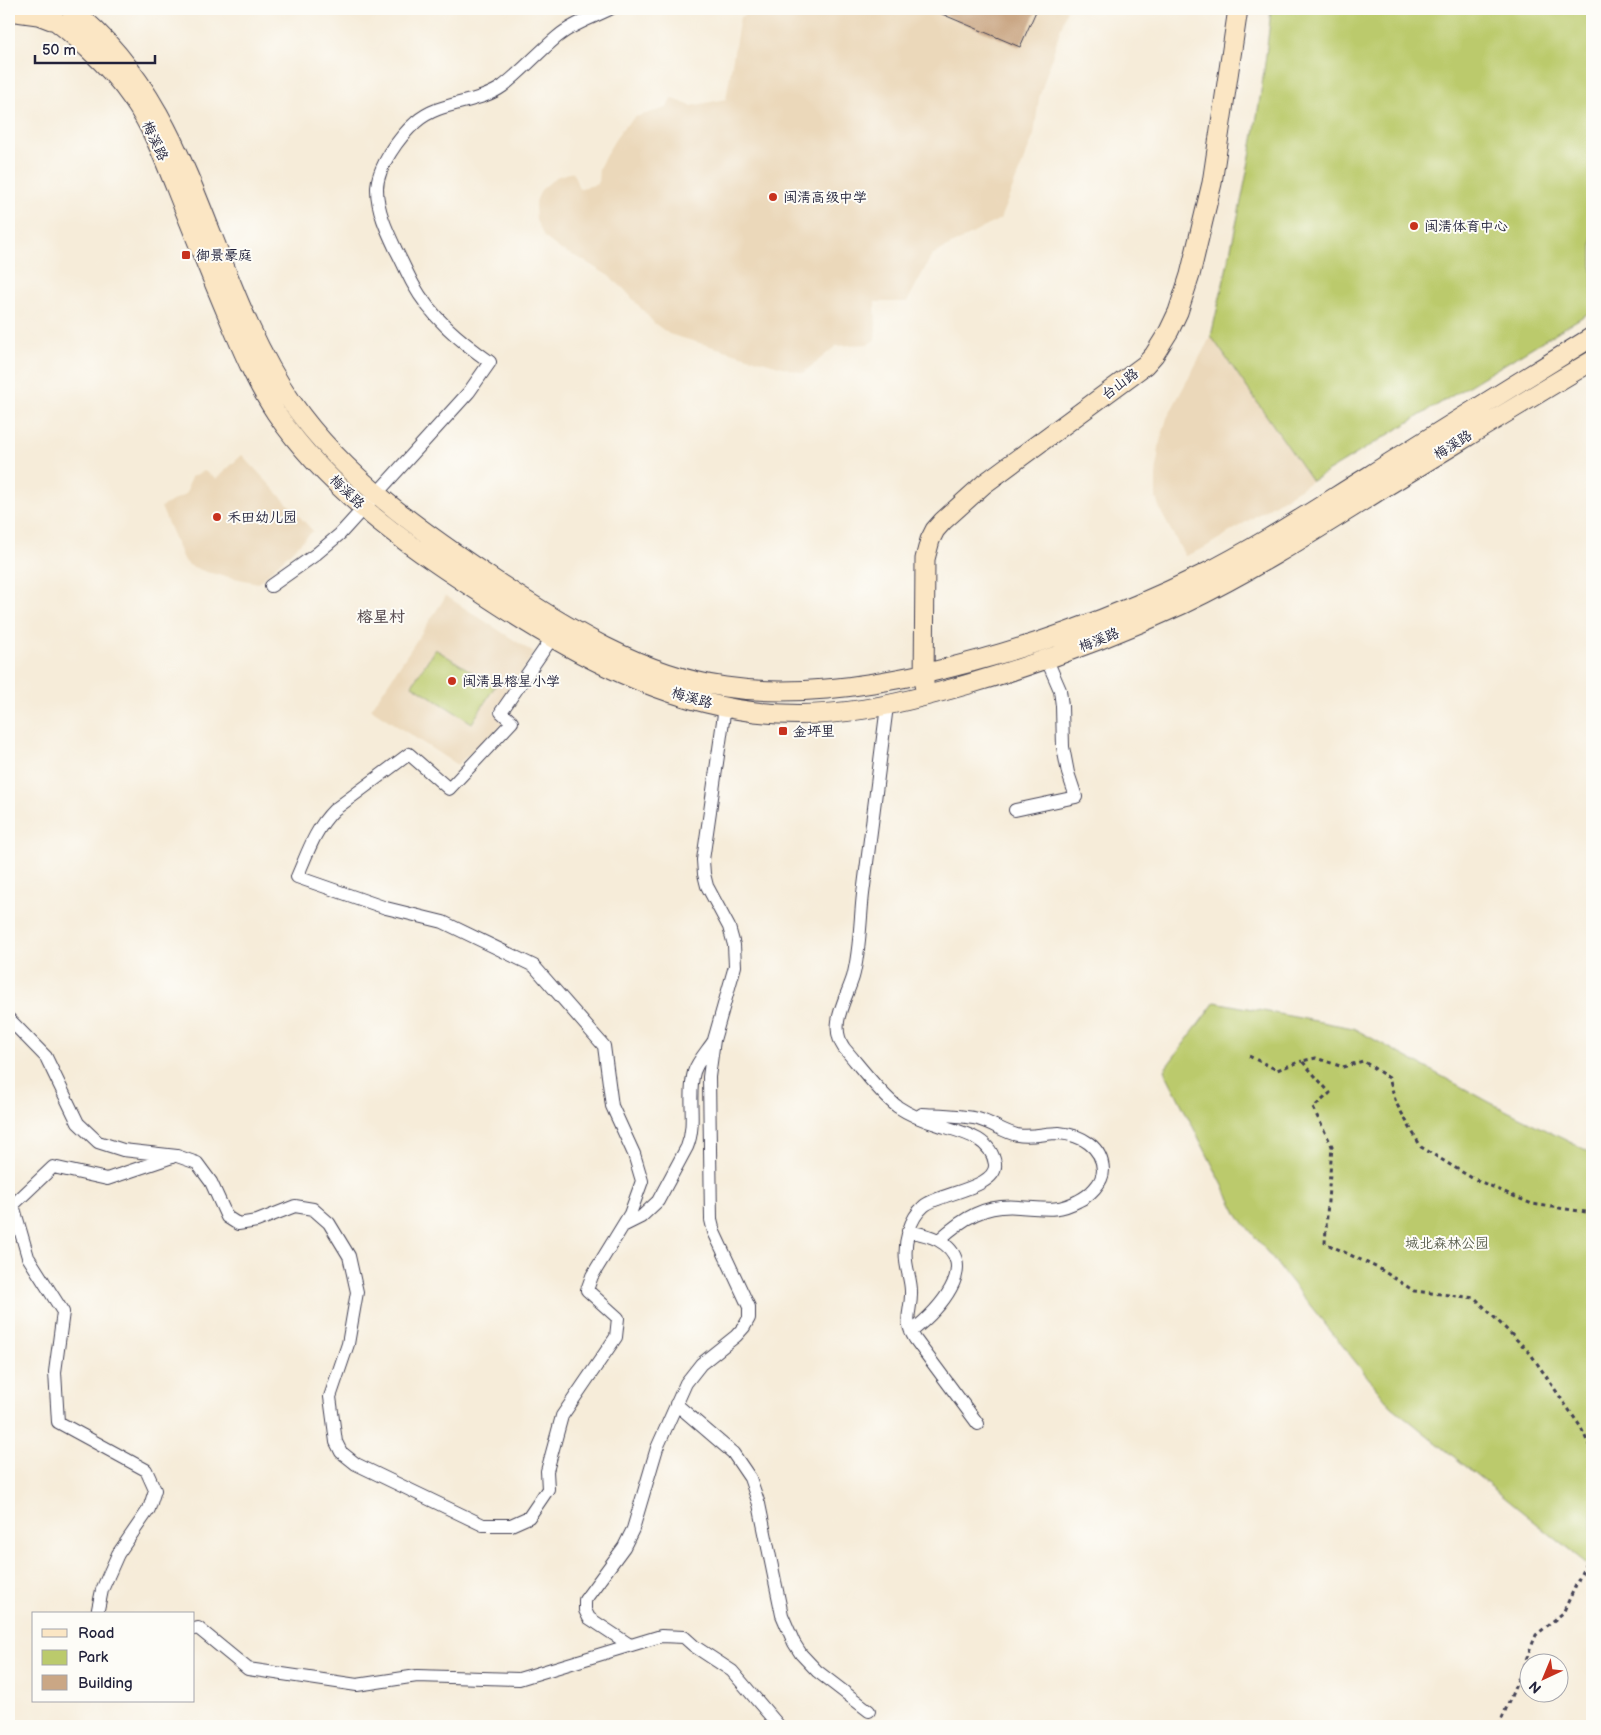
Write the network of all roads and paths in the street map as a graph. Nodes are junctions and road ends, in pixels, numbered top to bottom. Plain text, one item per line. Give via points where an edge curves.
1 (40, 9) edge
2 (610, 9) edge
3 (1238, 9) edge
4 (9, 11) edge
5 (65, 16) edge
6 (1592, 337) edge
7 (1592, 361) edge
8 (376, 494) junction
9 (364, 509) junction
10 (271, 586) dead end
11 (552, 638) junction
12 (1047, 660) junction
13 (924, 673) junction
14 (925, 696) junction
15 (887, 706) junction
16 (725, 707) junction
17 (1015, 810) dead end
18 (9, 1019) edge
19 (714, 1040) junction
20 (1249, 1056) dead end
21 (1302, 1060) junction
22 (910, 1113) junction
23 (176, 1156) junction
24 (1592, 1217) edge
25 (623, 1226) junction
26 (908, 1231) junction
27 (939, 1240) junction
28 (911, 1332) junction
29 (676, 1404) junction
30 (978, 1424) dead end
31 (1592, 1451) edge
32 (1592, 1550) edge
33 (97, 1612) edge
34 (195, 1629) edge
35 (630, 1645) junction
36 (869, 1712) dead end
37 (779, 1726) edge
38 (1499, 1726) edge

1 - 5 main road, 梅溪路
2 - 8 street via 558,36 490,94 434,110 418,120 401,137 382,168 377,187 378,203 392,242 413,284 436,317 462,342 490,362 469,392
3 - 13 main road, 台山路 via 1206,210 1185,293 1169,331 1145,365 984,484 935,530 925,559
4 - 5 main road
5 - 8 main road, 梅溪路 via 103,37 134,74 161,118 190,177 254,337 284,390 318,435
5 - 9 main road, 梅溪路 via 123,85 151,129 250,368 273,409 307,452
6 - 13 main road, 梅溪路 via 1283,529 1204,574 1145,601 1016,650
7 - 12 main road, 梅溪路 via 1279,553 1186,602 1096,643
8 - 9 street
8 - 13 main road, 梅溪路 via 438,542 535,607 568,627 649,666 721,687 767,691 838,688
9 - 10 street via 329,544
9 - 11 main road, 梅溪路 via 459,578
11 - 16 main road, 梅溪路 via 651,686
11 - 25 street via 502,712 512,722 450,789 409,754 334,810 319,828 297,877 386,908 443,922 534,966 604,1046 612,1106 634,1154 642,1181
12 - 14 main road, 梅溪路
12 - 17 street via 1060,690 1064,747 1076,797
13 - 14 main road, 台山路
14 - 15 main road, 梅溪路
15 - 16 main road, 梅溪路 via 815,715
15 - 22 street via 856,960 836,1033 844,1048 891,1102
16 - 19 street via 703,860 708,886 729,927 735,966
18 - 23 street via 46,1057 78,1123 98,1142 123,1150
19 - 25 street via 694,1071 693,1126 688,1147 658,1201 641,1217
19 - 29 street via 709,1077 711,1220 750,1306 749,1318 736,1336 701,1364
20 - 21 path via 1277,1070
21 - 24 path via 1316,1058 1343,1067 1363,1061 1389,1078 1396,1103 1421,1147 1472,1178 1532,1204 1586,1212
21 - 31 path via 1330,1093 1313,1108 1332,1146 1325,1243 1380,1269 1414,1291 1475,1298 1530,1353 1580,1426
22 - 26 street via 974,1137 989,1149 995,1165 983,1184 932,1200 924,1206
22 - 27 street via 978,1119 1029,1136 1071,1135 1090,1143 1102,1161 1100,1182 1078,1202 1058,1209 1020,1206 987,1209 963,1219
23 - 25 street via 197,1163 211,1182 227,1217 238,1224 257,1221 295,1206 313,1209 329,1223 349,1256 357,1292 348,1344 330,1397 336,1442 341,1452 356,1464 483,1525 511,1525 529,1517 548,1489 547,1471 562,1416 616,1337 618,1318 587,1290 592,1276
23 - 33 street via 107,1180 53,1167 13,1205 28,1257 63,1312 55,1372 58,1422 146,1470 155,1490 149,1509 118,1554 102,1590
26 - 27 street
26 - 28 street via 906,1259 911,1291 907,1317
27 - 28 street via 954,1256 958,1272 949,1292
28 - 30 street
29 - 35 street via 657,1448 633,1529 624,1548 585,1600 589,1618
29 - 36 street via 733,1453 750,1478 759,1504 782,1615 794,1643 817,1671
32 - 38 path via 1563,1613 1536,1635
34 - 35 street via 248,1669 357,1685 418,1676 519,1679
35 - 37 street via 661,1636 684,1637 732,1671

